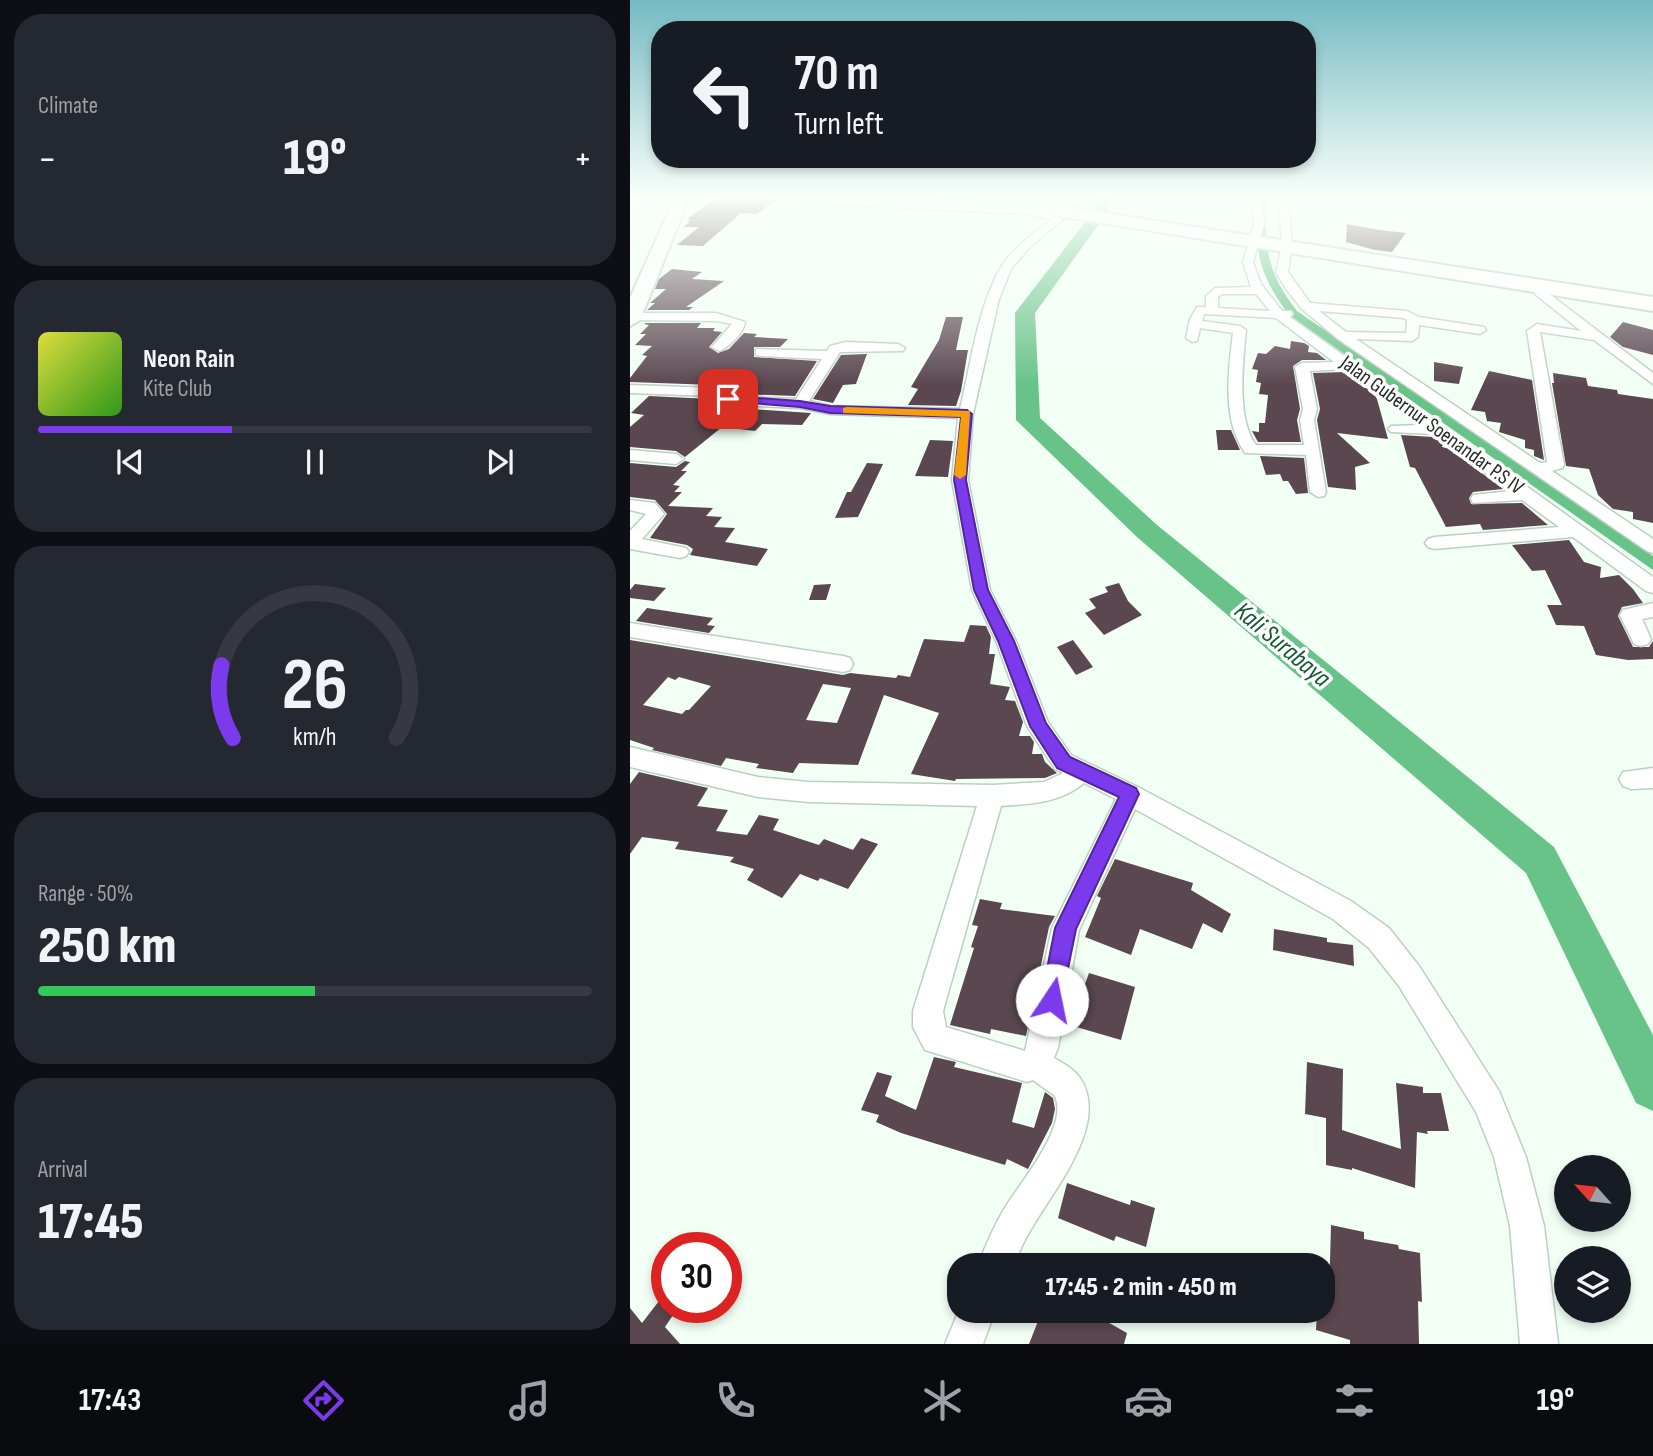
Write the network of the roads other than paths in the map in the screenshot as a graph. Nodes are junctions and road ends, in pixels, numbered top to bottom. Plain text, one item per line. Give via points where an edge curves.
1 (656, 261) edge
2 (1012, 261) edge
3 (1248, 261) edge
4 (1283, 261) edge
5 (1383, 261) edge
6 (1537, 285) junction
7 (1258, 291) junction
8 (1653, 304) edge
9 (1305, 309) junction
10 (1212, 311) junction
11 (1281, 315) junction
12 (631, 319) edge
13 (1413, 320) junction
14 (1197, 324) junction
15 (1480, 330) dead end
16 (1343, 336) junction
17 (1597, 337) junction
18 (1192, 338) dead end
19 (719, 347) dead end
20 (898, 348) dead end
21 (761, 352) dead end
22 (830, 355) junction
23 (1348, 365) junction
24 (1388, 368) junction
25 (1305, 375) junction
26 (1365, 375) junction
27 (1653, 380) edge
28 (630, 389) edge
29 (800, 404) junction
30 (967, 414) junction
31 (1396, 429) dead end
32 (1439, 430) junction
33 (1313, 450) junction
34 (630, 455) edge
35 (676, 459) dead end
36 (1538, 468) junction
37 (1318, 492) dead end
38 (1527, 494) junction
39 (1479, 499) dead end
40 (1585, 504) junction
41 (630, 505) edge
42 (1555, 511) junction
43 (1577, 531) junction
44 (1434, 542) dead end
45 (630, 543) edge
46 (1653, 547) edge
47 (680, 552) dead end
48 (1653, 586) edge
49 (1653, 610) edge
50 (630, 630) edge
51 (1641, 639) dead end
52 (843, 664) dead end
53 (630, 757) edge
54 (1081, 772) junction
55 (1130, 794) junction
56 (992, 796) junction
57 (1035, 1064) junction
58 (1001, 1253) edge
59 (972, 1323) edge
60 (964, 1344) edge
61 (1539, 1344) edge

1 - 12 main road
2 - 30 street via 993,299
3 - 7 street, Jalan Gubernur Soenandar P.S IV
4 - 9 street via 1282,272
5 - 6 highway
6 - 8 highway
6 - 17 street via 1539,292
7 - 10 street via 1219,290 1212,296
7 - 11 street, Jalan Gubernur Soenandar P.S IV
9 - 11 street
9 - 13 street via 1407,315
9 - 16 street
10 - 11 street
10 - 14 street via 1199,311
11 - 23 street, Jalan Gubernur Soenandar P.S IV
12 - 19 street via 716,317 739,322
13 - 15 street
13 - 16 street via 1413,341 1367,334
14 - 18 street
14 - 33 street via 1240,330 1234,378 1248,449
16 - 24 street
17 - 27 street
17 - 36 street via 1533,331 1556,465
20 - 22 street via 846,346
21 - 22 street
22 - 29 street
23 - 25 street via 1304,366
23 - 26 street, Jalan Gubernur Soenandar P.S IV
24 - 26 street
24 - 36 street
25 - 26 street
25 - 33 street
26 - 32 street, Jalan Gubernur Soenandar P.S IV
28 - 29 street via 714,392 735,401
29 - 30 street
30 - 54 street via 960,480 981,590 1038,726 1063,762
31 - 32 street
32 - 38 street, Jalan Gubernur Soenandar P.S IV
33 - 37 street
34 - 35 street
36 - 40 street
38 - 39 street
38 - 42 street, Jalan Gubernur Soenandar P.S IV
40 - 42 street
40 - 46 street
41 - 45 street via 649,507 655,514
42 - 43 street, Jalan Gubernur Soenandar P.S IV
43 - 44 street
43 - 48 street, Jalan Gubernur Soenandar P.S IV
45 - 47 street
49 - 51 street via 1630,615
50 - 52 street
53 - 56 street via 758,787
54 - 55 street
54 - 56 street via 1045,792
55 - 57 street via 1066,928 1043,1048
55 - 61 street via 1342,910 1378,938 1409,976 1488,1102 1510,1157 1527,1226
56 - 57 street via 928,1011 928,1027 936,1039 1020,1067
57 - 58 street via 1065,1084 1074,1107 1051,1169 1014,1224
59 - 60 street

